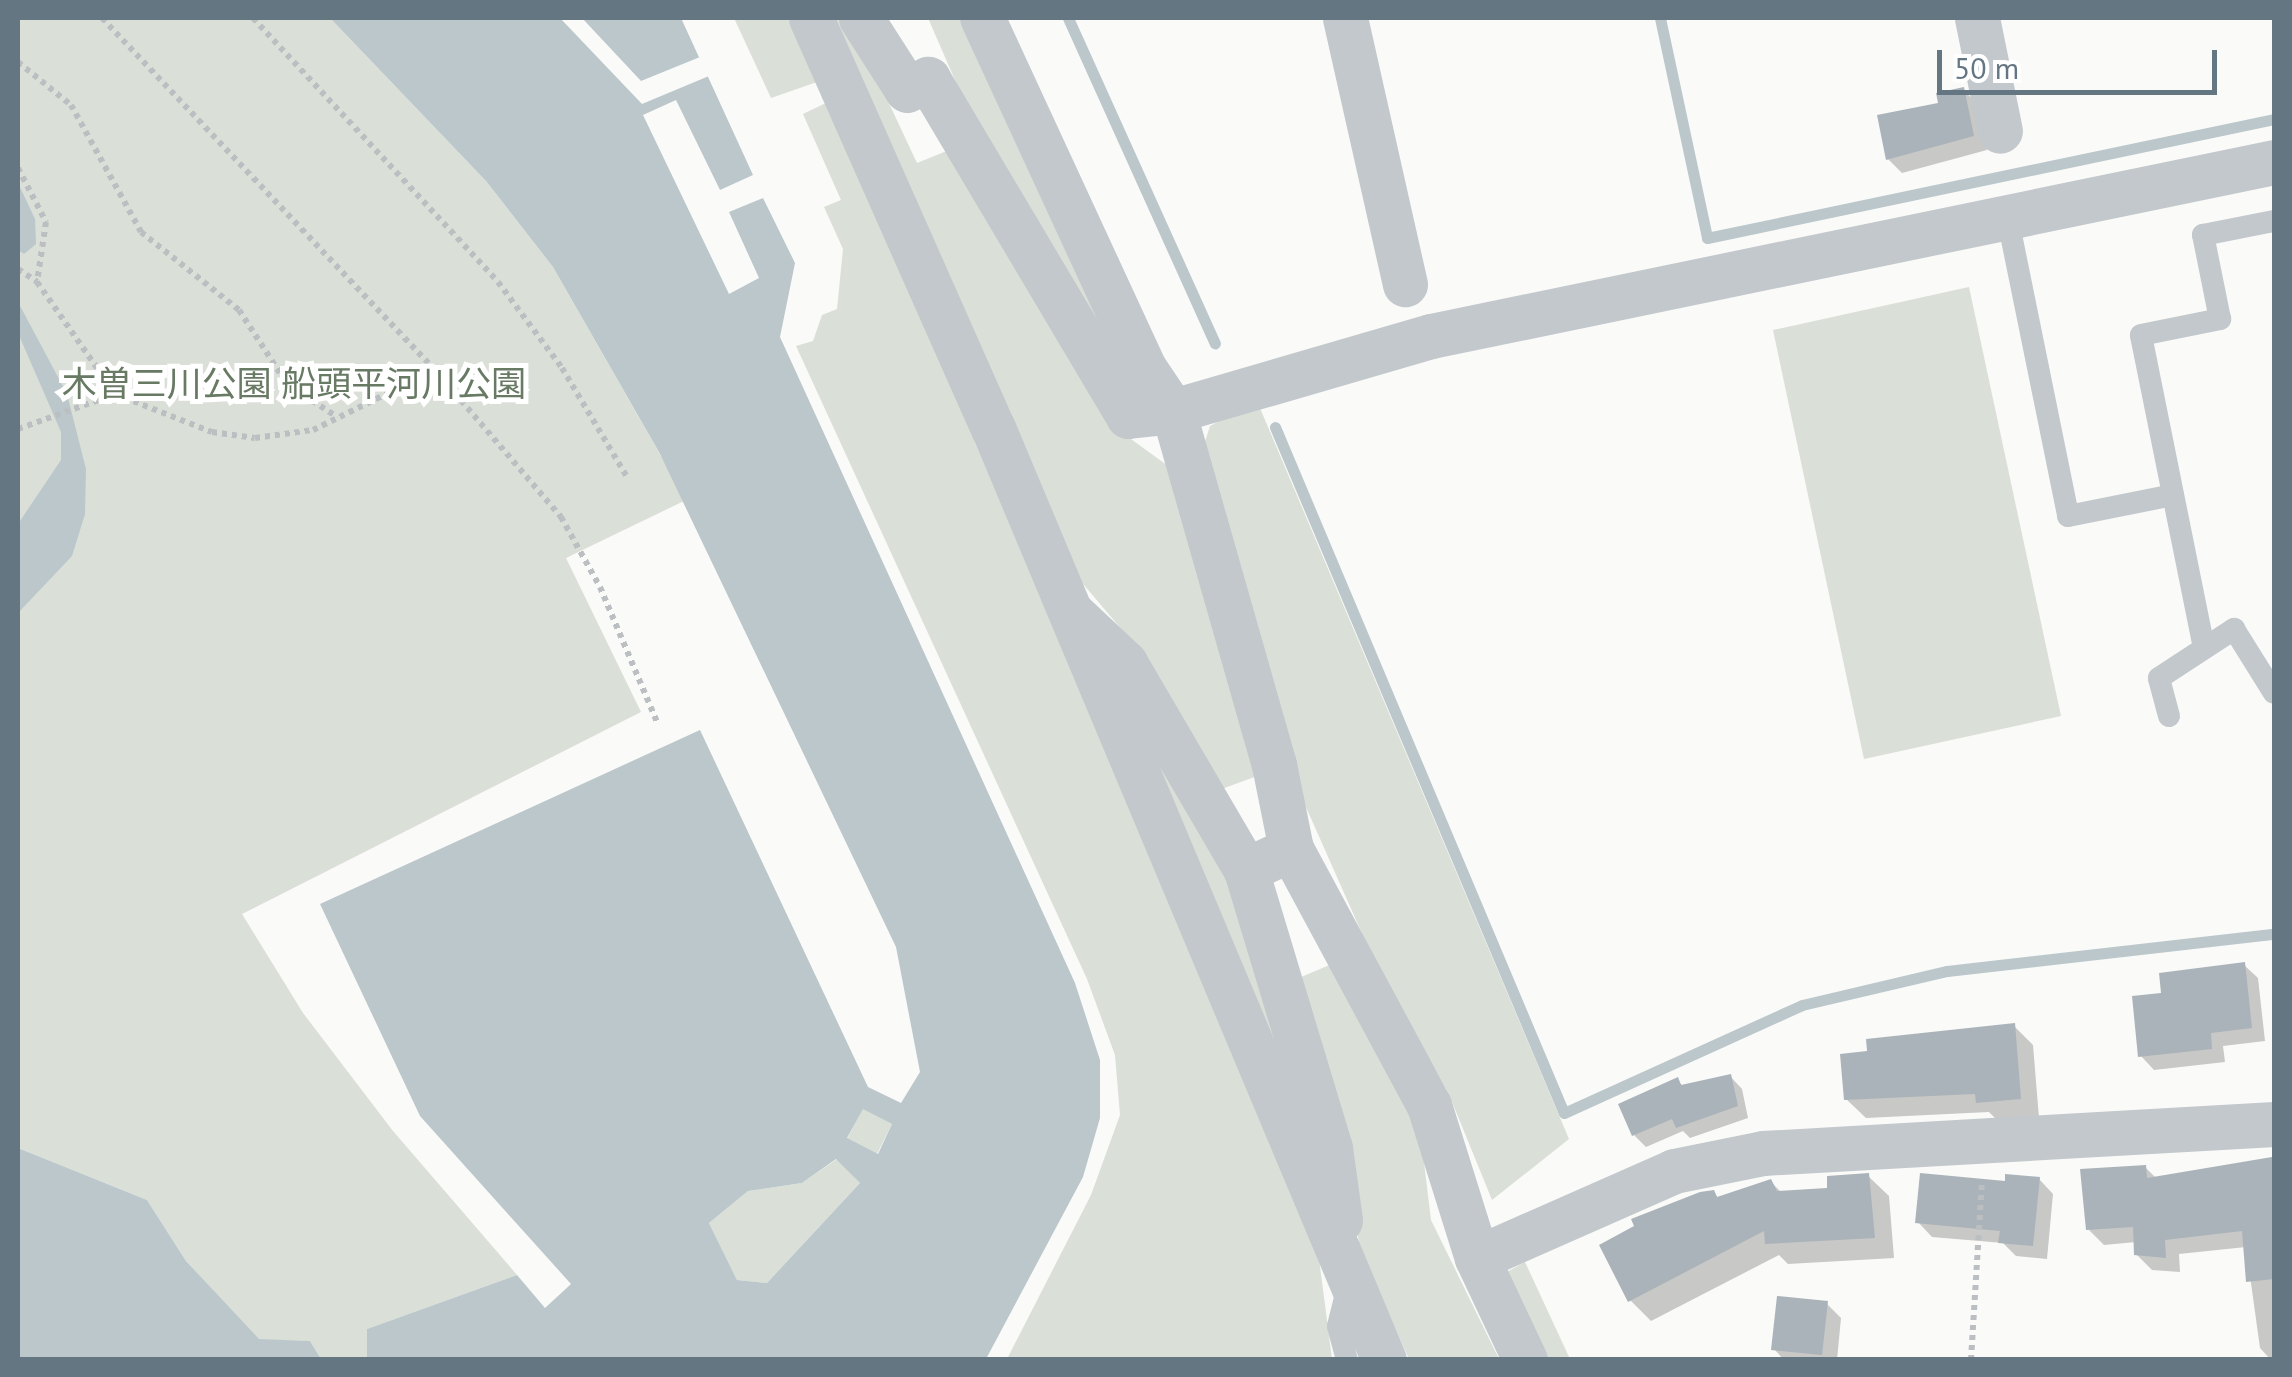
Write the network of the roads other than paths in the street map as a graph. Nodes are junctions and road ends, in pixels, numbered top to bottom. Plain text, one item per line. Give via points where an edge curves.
1 (811, 18) edge
2 (861, 18) edge
3 (982, 18) edge
4 (1344, 18) edge
5 (1977, 18) edge
6 (2000, 131) dead end
7 (2274, 162) edge
8 (2008, 215) junction
9 (2274, 221) edge
10 (1405, 284) dead end
11 (1173, 411) junction
12 (2173, 495) junction
13 (1072, 613) junction
14 (2204, 648) junction
15 (2274, 693) edge
16 (2168, 716) dead end
17 (1291, 849) junction
18 (1246, 870) junction
19 (2274, 1124) edge
20 (1477, 1258) junction
21 (1349, 1284) junction
22 (1347, 1360) edge
23 (1384, 1360) edge
24 (1525, 1360) edge

1 - 13 street
2 - 11 street via 906,90 928,79 1128,416
3 - 11 street via 1144,368
4 - 10 street
5 - 6 street
7 - 8 street
8 - 11 street via 1431,336
8 - 12 lane via 2068,516
9 - 12 lane via 2203,235 2220,319 2141,335
11 - 17 street via 1274,765
12 - 14 lane
13 - 18 street via 1125,663
13 - 21 street
14 - 15 lane via 2234,629
14 - 16 lane via 2159,678
17 - 18 street
17 - 20 street via 1429,1105
18 - 21 street via 1330,1148
19 - 20 street via 1763,1153 1674,1171
20 - 24 street
21 - 22 lane via 1338,1326
21 - 23 street

